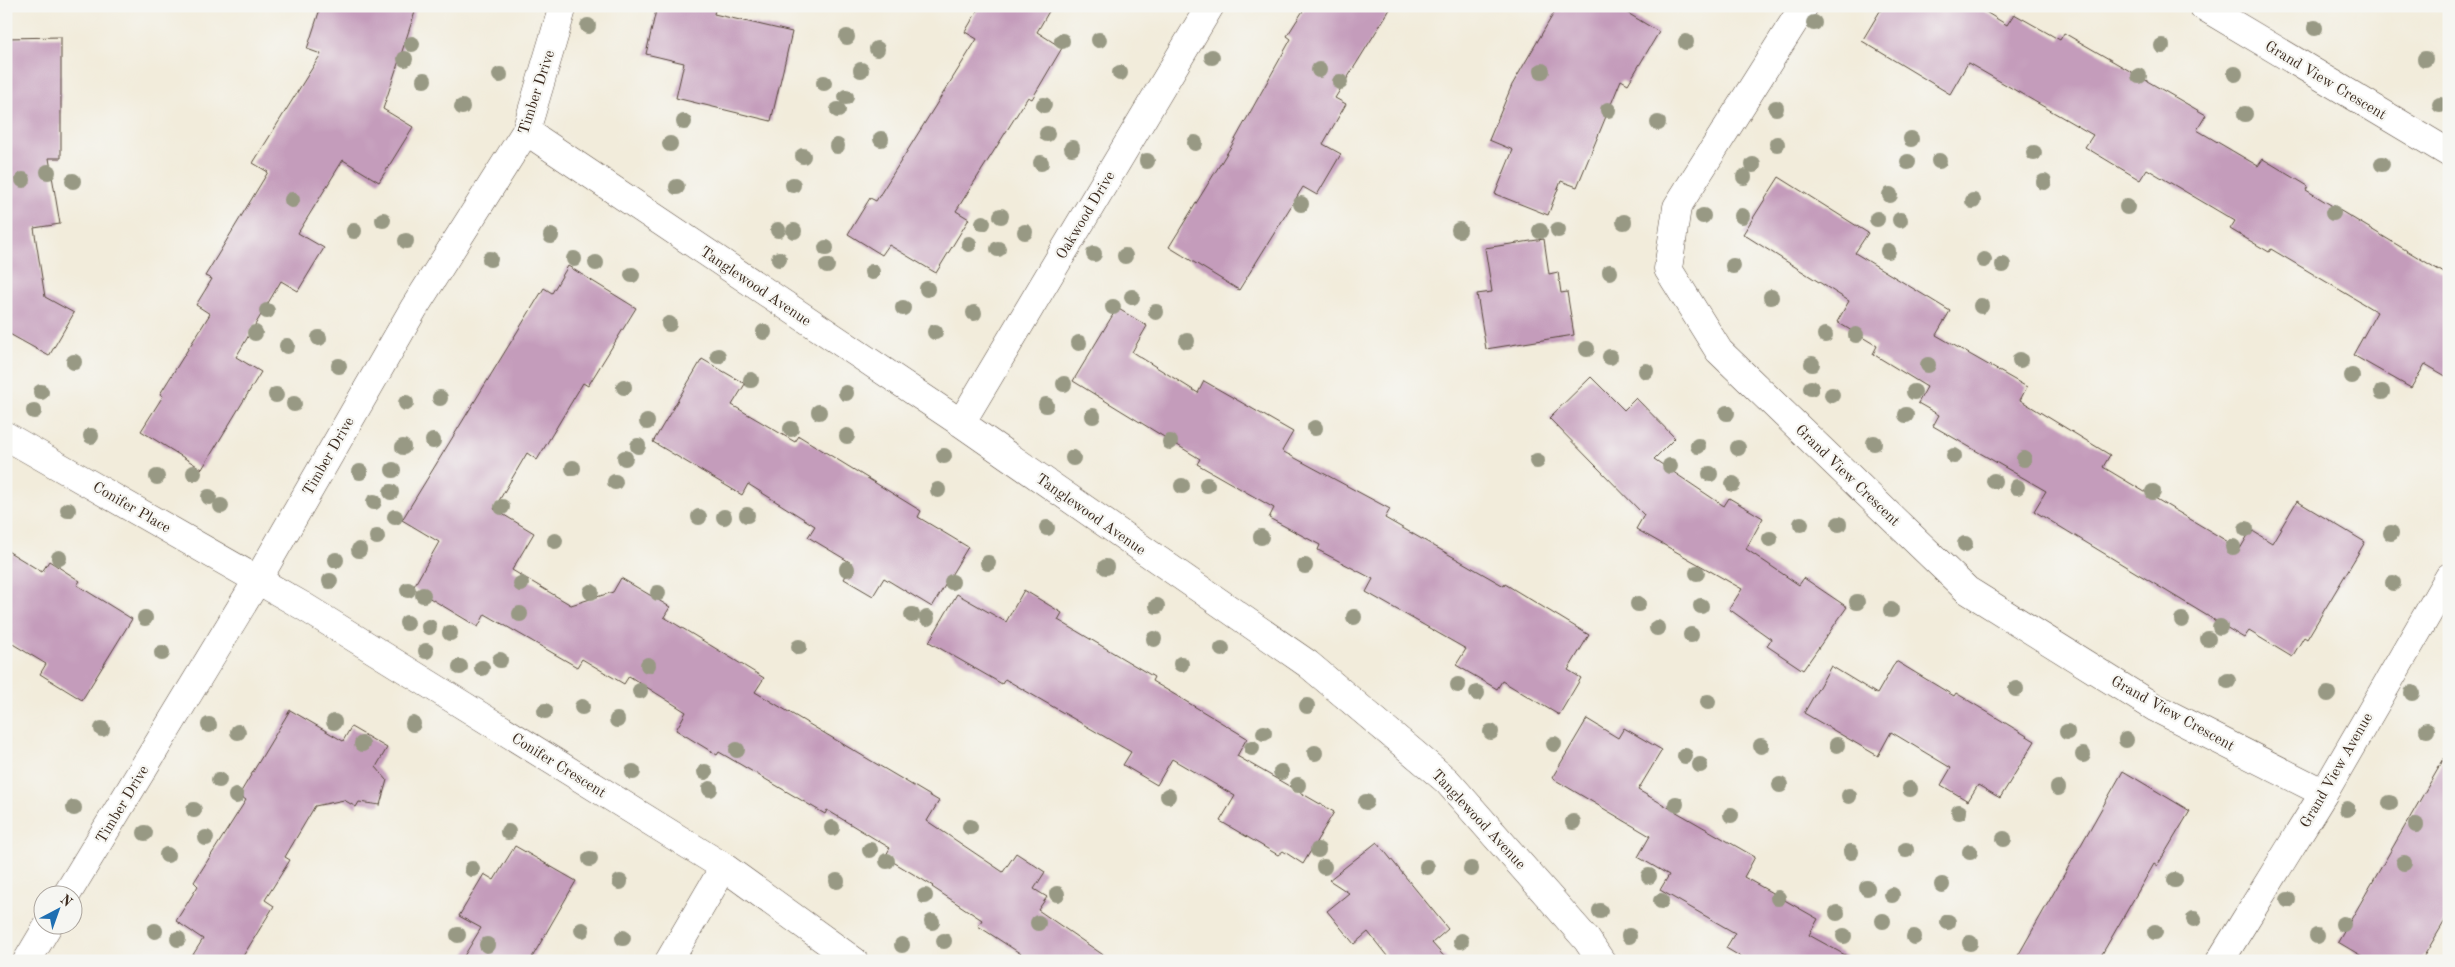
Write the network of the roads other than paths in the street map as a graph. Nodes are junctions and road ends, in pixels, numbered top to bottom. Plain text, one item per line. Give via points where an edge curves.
1 (563, 6) edge
2 (1210, 6) edge
3 (1804, 6) edge
4 (2203, 6) edge
5 (526, 131) junction
6 (2449, 153) edge
7 (961, 423) junction
8 (6, 436) edge
9 (2449, 577) edge
10 (258, 578) junction
11 (2324, 793) junction
12 (724, 867) junction
13 (73, 884) edge
14 (43, 934) edge
15 (27, 961) edge
16 (669, 961) edge
17 (854, 961) edge
18 (1602, 961) edge
19 (2220, 961) edge

1 - 5 street, Timber Drive
2 - 7 street, Oakwood Drive
3 - 11 street, Grand View Crescent via 1677,207 1668,269 1719,351 1968,590 2154,706
4 - 6 street, Grand View Crescent
5 - 7 street, Tanglewood Avenue
5 - 10 street, Timber Drive via 414,308
7 - 18 street, Tanglewood Avenue via 1308,664 1446,780
8 - 10 street, Conifer Place
9 - 11 street, Grand View Avenue
10 - 12 street, Conifer Crescent
10 - 13 street, Timber Drive
11 - 19 street, Grand View Avenue
12 - 16 street
12 - 17 street, Conifer Crescent
14 - 15 street

